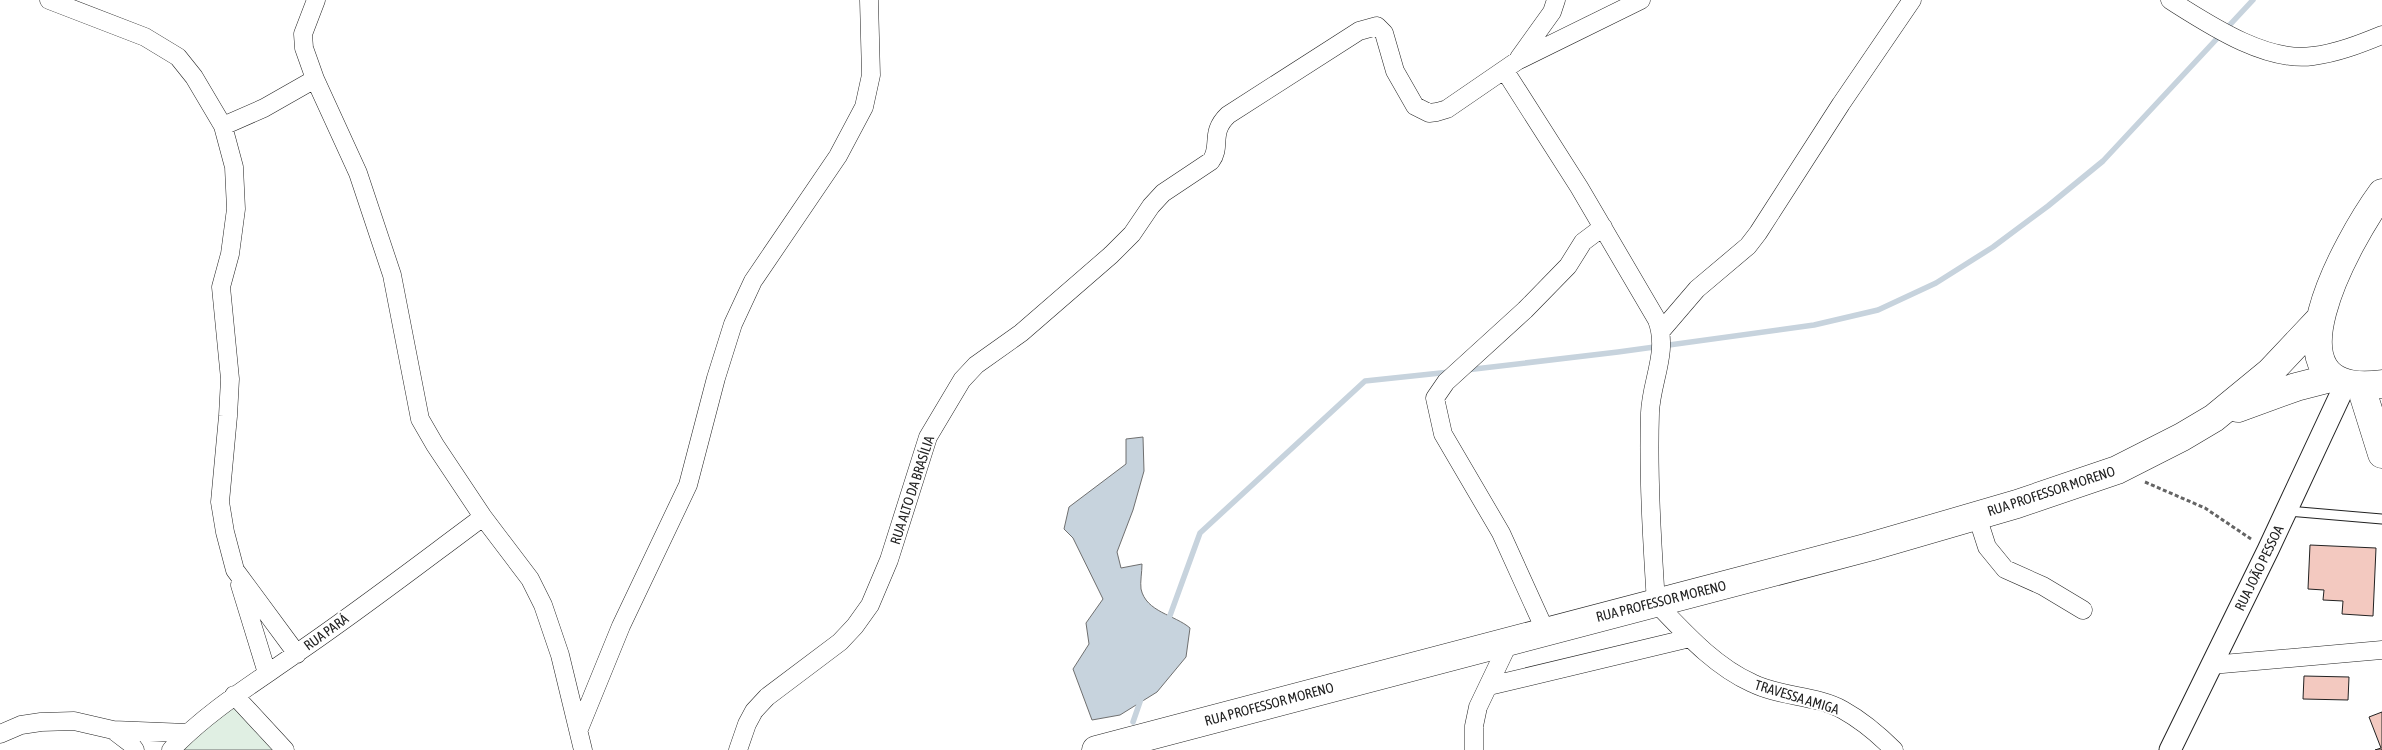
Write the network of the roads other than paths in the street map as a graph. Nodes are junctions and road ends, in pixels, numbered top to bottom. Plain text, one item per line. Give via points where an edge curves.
1 (49, 0) edge
2 (316, 0) edge
3 (869, 0) edge
4 (1556, 0) edge
5 (1641, 0) edge
6 (1912, 0) edge
7 (2170, 0) edge
8 (2382, 35) edge
9 (1511, 66) junction
10 (315, 79) junction
11 (223, 126) junction
12 (2382, 193) edge
13 (1603, 227) junction
14 (2319, 320) junction
15 (1661, 331) junction
16 (2355, 384) edge
17 (2214, 418) junction
18 (2382, 454) edge
19 (2286, 511) junction
20 (1977, 516) junction
21 (484, 517) junction
22 (2382, 519) edge
23 (235, 570) junction
24 (1656, 603) junction
25 (2083, 610) dead end
26 (1546, 630) junction
27 (1690, 638) junction
28 (1510, 640) junction
29 (2382, 650) edge
30 (297, 654) junction
31 (2211, 665) junction
32 (267, 673) junction
33 (1488, 686) junction
34 (234, 695) junction
35 (579, 729) junction
36 (113, 730) junction
37 (187, 733) junction
38 (0, 734) edge
39 (135, 750) edge
40 (171, 750) edge
41 (285, 750) edge
42 (583, 750) edge
43 (738, 750) edge
44 (1096, 750) edge
45 (1474, 750) edge
46 (1894, 750) edge
47 (2170, 750) edge

1 - 11 street via 145,37 178,56
2 - 10 street via 303,34 304,48
3 - 35 street via 871,75 864,107 838,156 753,281 733,324 688,485 621,626
4 - 9 street via 1552,12
5 - 9 street
6 - 15 street via 1758,233 1748,246 1697,289
7 - 8 street via 2201,20 2259,49 2290,56 2320,55
9 - 13 street
9 - 43 street, RUA ALTO DA BRASÍLIA via 1447,109 1429,113 1415,106 1403,88 1381,29 1376,26 1359,31 1228,115 1216,130 1213,157 1202,168 1163,193 1132,234 1110,255 962,380 928,437 889,560 870,605 840,642 784,682 754,711
10 - 11 street via 264,108
10 - 21 street via 358,174 392,275 420,418 435,446
11 - 23 street via 234,167 236,209 230,254 221,287 230,379 220,502
12 - 14 highway via 2340,264
13 - 15 street
13 - 26 street via 1583,242 1568,266 1446,382 1435,398 1443,434 1501,533
14 - 16 highway via 2320,359
14 - 17 highway via 2270,372
15 - 24 street via 1660,362 1650,411
16 - 17 highway via 2257,400
16 - 18 highway
16 - 19 street, RUA JOÃO PESSOA
17 - 20 highway, RUA PROFESSOR MORENO via 2116,470
19 - 22 lane
19 - 31 street, RUA JOÃO PESSOA
20 - 24 highway, RUA PROFESSOR MORENO
20 - 25 street via 1987,548 2005,568
21 - 30 street, RUA PARÁ
21 - 35 street via 530,579 543,605
23 - 30 street
23 - 32 street
24 - 26 highway, RUA PROFESSOR MORENO
24 - 27 street, TRAVESSA AMIGA
26 - 28 highway, RUA PROFESSOR MORENO
27 - 33 street
27 - 46 street, TRAVESSA AMIGA via 1750,683 1772,692 1842,709
28 - 33 street
28 - 44 highway, RUA PROFESSOR MORENO
29 - 31 street
30 - 32 street, RUA PARÁ
31 - 47 street, RUA JOÃO PESSOA
32 - 34 street, RUA PARÁ
33 - 45 street via 1478,706
34 - 37 street, RUA PARÁ
34 - 41 street
35 - 42 street
36 - 37 street
36 - 38 street via 74,721 41,722
36 - 39 street
37 - 40 street, RUA PARÁ

